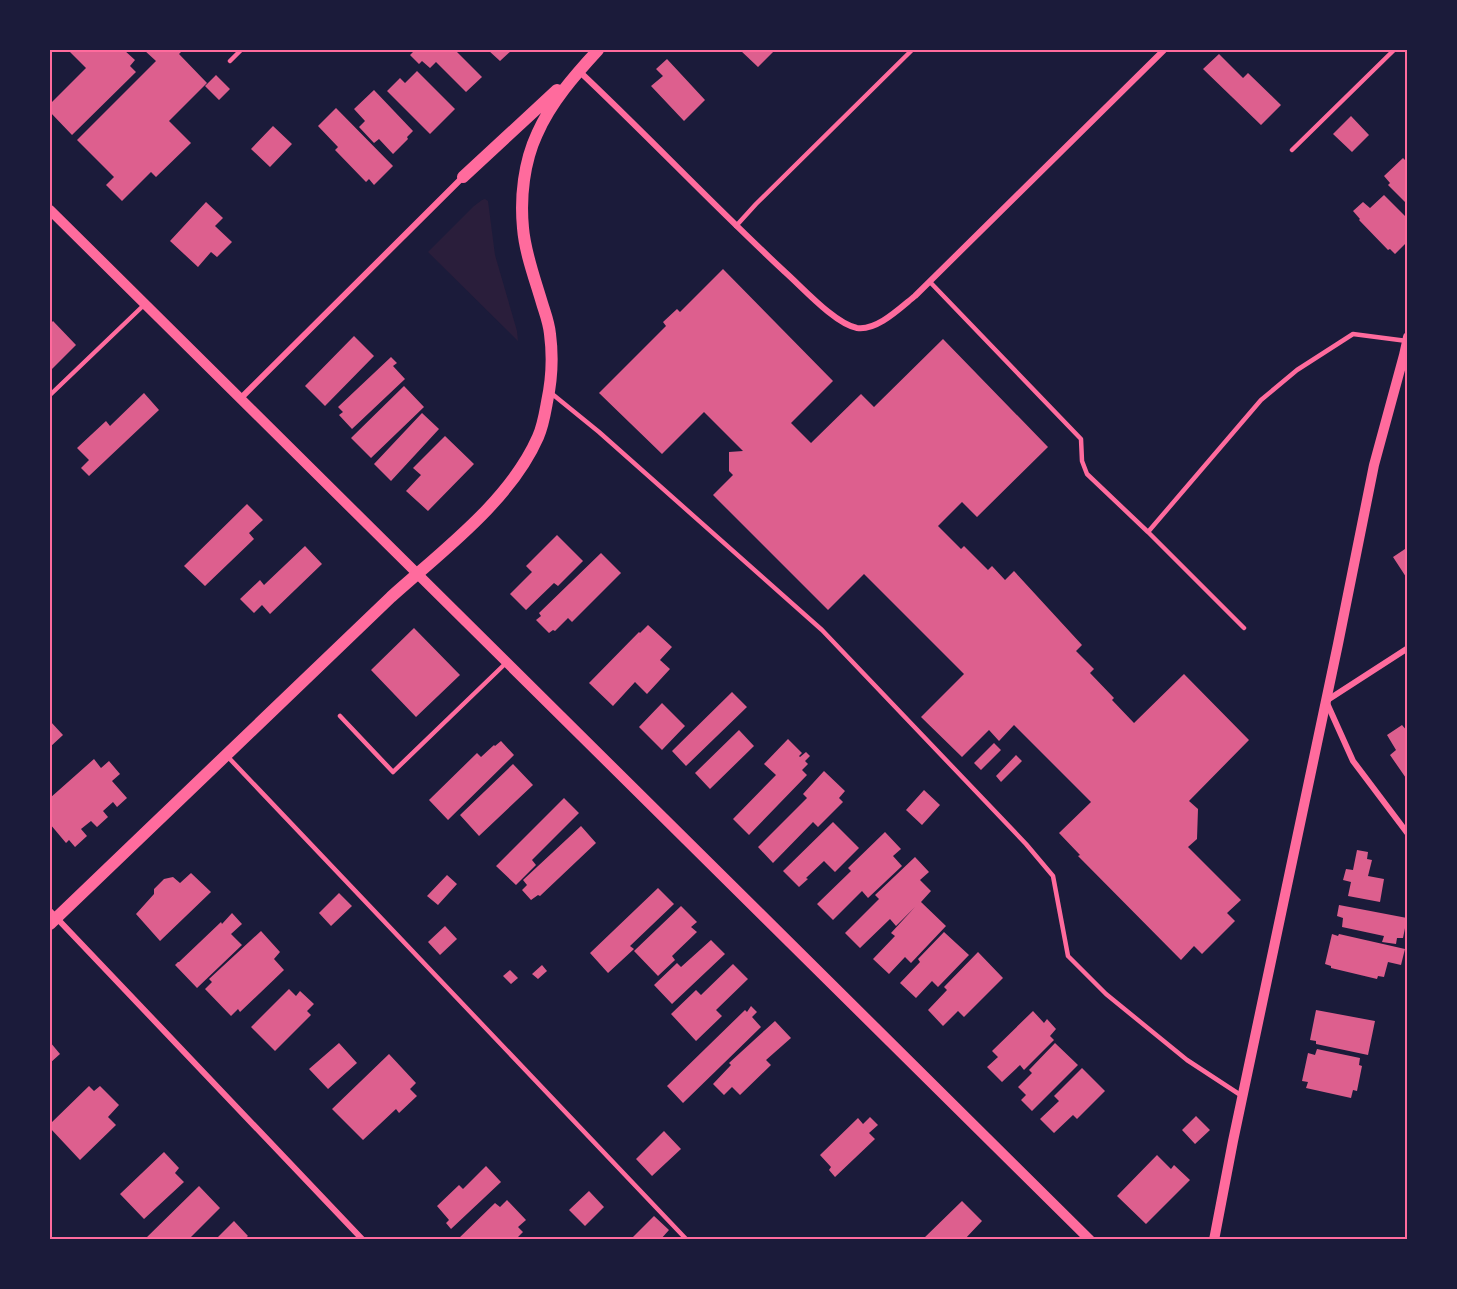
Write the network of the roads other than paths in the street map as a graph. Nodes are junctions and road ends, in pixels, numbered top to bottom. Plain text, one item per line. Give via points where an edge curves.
1 (241, 50) edge
2 (598, 50) edge
3 (912, 50) edge
4 (1164, 50) edge
5 (1394, 50) edge
6 (230, 61) dead end
7 (579, 71) junction
8 (1292, 150) dead end
9 (463, 177) joint
10 (50, 210) edge
11 (736, 226) junction
12 (930, 282) junction
13 (145, 304) junction
14 (1407, 339) edge
15 (1406, 358) edge
16 (549, 391) junction
17 (50, 394) edge
18 (241, 398) junction
19 (1148, 532) junction
20 (417, 573) junction
21 (1244, 628) dead end
22 (1407, 648) edge
23 (507, 662) junction
24 (1326, 701) junction
25 (340, 716) dead end
26 (226, 755) junction
27 (1407, 834) edge
28 (52, 918) edge
29 (1243, 1097) junction
30 (363, 1239) edge
31 (687, 1239) edge
32 (1090, 1239) edge
33 (1214, 1239) edge

1 - 6 lane
2 - 7 main road
3 - 11 lane
4 - 12 street
5 - 8 lane
7 - 9 main road
7 - 11 street
7 - 16 main road via 537,133 523,184 522,226 550,333
9 - 18 street
10 - 13 street
11 - 12 street via 830,314 849,326 868,328 893,314
12 - 19 lane via 1081,439 1087,474
13 - 17 lane
13 - 18 street
14 - 15 street
14 - 19 lane via 1353,334 1297,370 1261,400
15 - 24 street via 1374,465
16 - 20 main road via 539,436 512,482
16 - 29 lane via 822,630 1053,876 1068,956 1106,994 1169,1046
18 - 20 street
19 - 21 lane
20 - 23 street
20 - 26 main road
22 - 24 street
23 - 25 lane via 393,772
23 - 32 street
24 - 27 street via 1353,761
24 - 29 street
26 - 28 main road
26 - 31 lane
28 - 30 street
29 - 33 street

